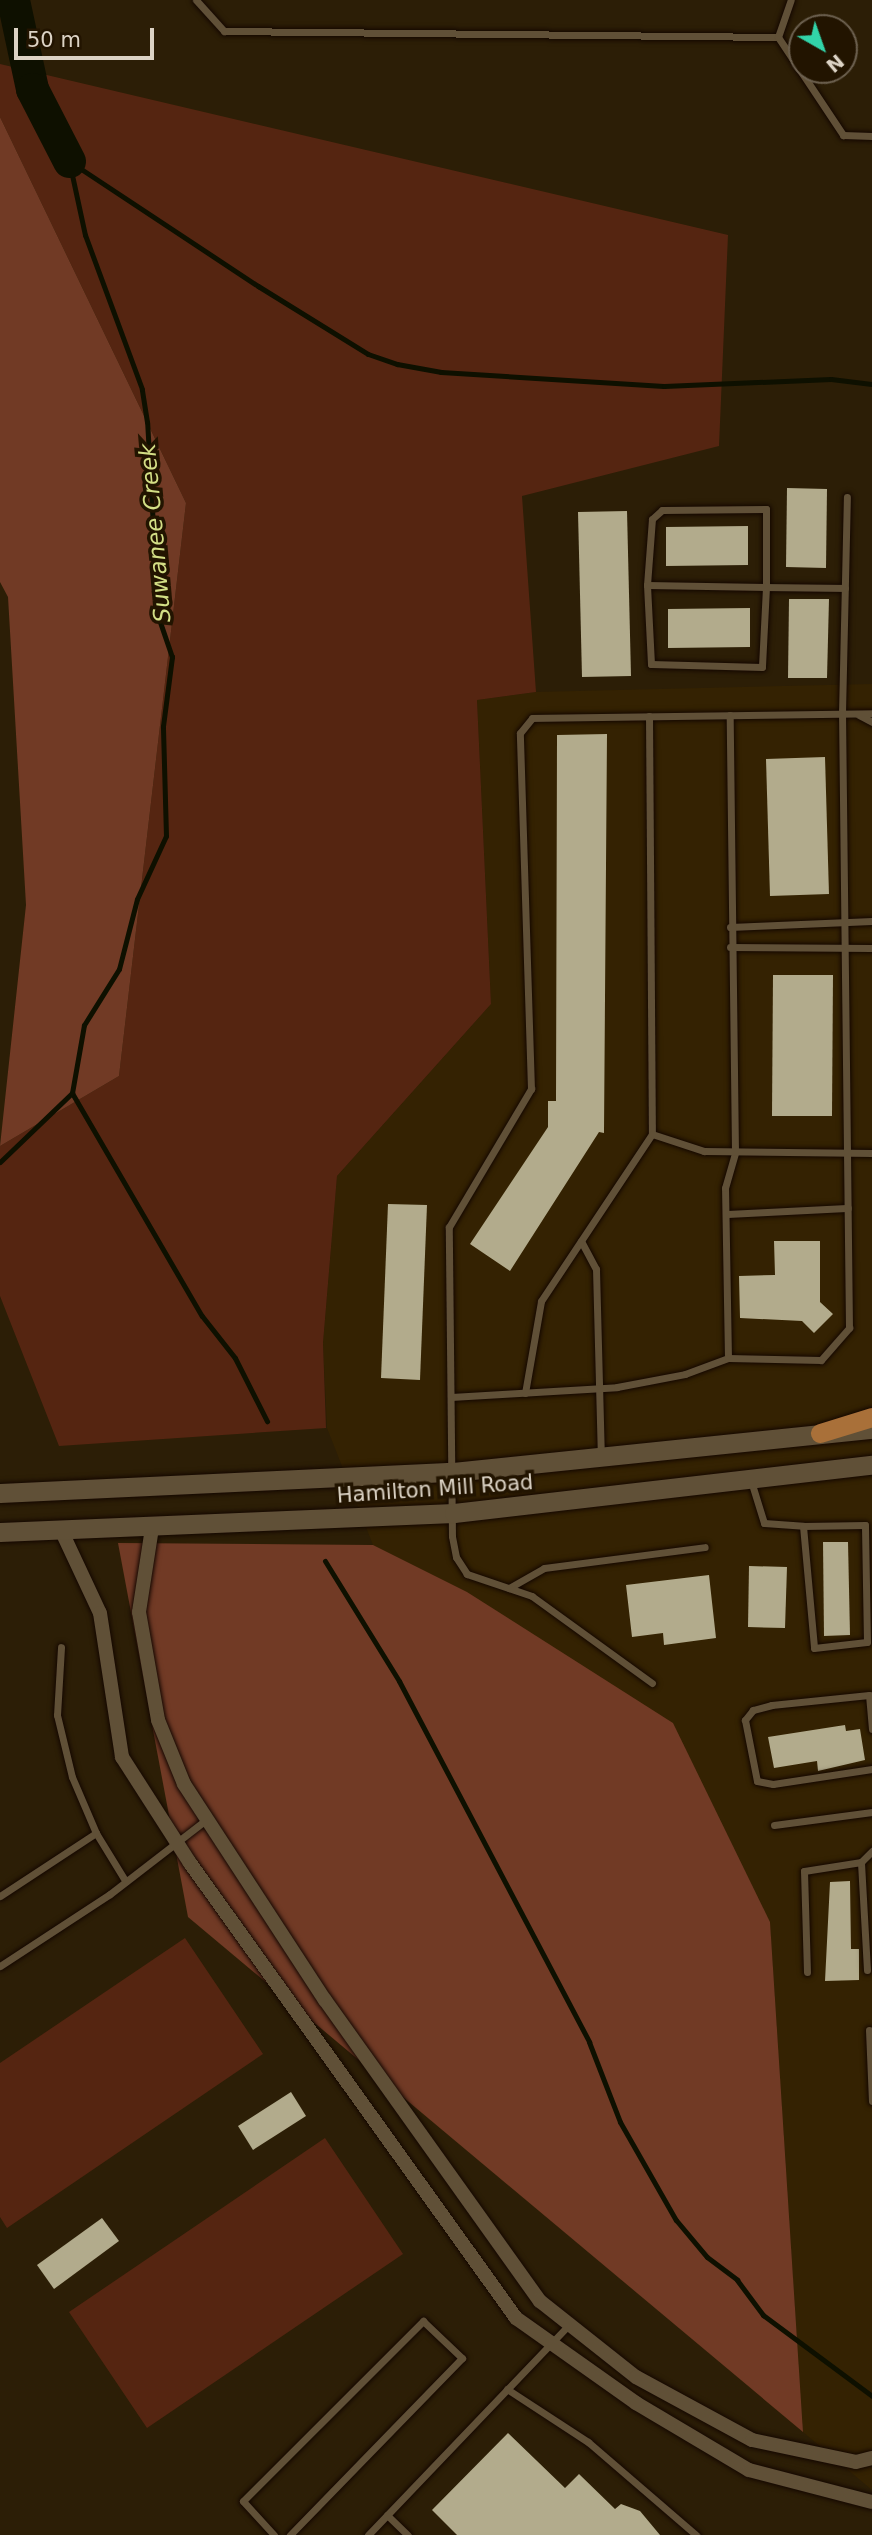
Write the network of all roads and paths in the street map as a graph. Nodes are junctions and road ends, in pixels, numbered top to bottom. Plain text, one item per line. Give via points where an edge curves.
1 (196, 0) edge
2 (791, 0) edge
3 (778, 37) junction
4 (872, 136) edge
5 (847, 497) dead end
6 (647, 585) junction
7 (766, 587) junction
8 (845, 588) junction
9 (842, 713) junction
10 (855, 713) junction
11 (872, 713) edge
12 (730, 715) junction
13 (649, 716) junction
14 (872, 722) edge
15 (872, 921) edge
16 (844, 923) junction
17 (730, 927) junction
18 (845, 946) junction
19 (730, 947) junction
20 (872, 948) edge
21 (652, 1134) junction
22 (735, 1152) junction
23 (847, 1153) junction
24 (872, 1153) edge
25 (848, 1208) junction
26 (726, 1214) junction
27 (581, 1241) junction
28 (728, 1357) junction
29 (596, 1388) junction
30 (525, 1393) junction
31 (451, 1397) junction
32 (872, 1417) edge
33 (872, 1429) edge
34 (820, 1433) junction
35 (602, 1459) junction
36 (872, 1465) edge
37 (453, 1472) junction
38 (751, 1480) junction
39 (0, 1493) edge
40 (454, 1513) junction
41 (803, 1526) junction
42 (152, 1528) junction
43 (0, 1532) edge
44 (62, 1532) junction
45 (705, 1547) dead end
46 (509, 1588) junction
47 (870, 1601) edge
48 (61, 1647) dead end
49 (652, 1683) dead end
50 (872, 1729) edge
51 (872, 1769) edge
52 (872, 1812) edge
53 (206, 1819) junction
54 (774, 1825) dead end
55 (96, 1833) junction
56 (177, 1843) junction
57 (872, 1851) edge
58 (861, 1862) junction
59 (125, 1882) junction
60 (0, 1896) edge
61 (0, 1966) edge
62 (867, 1970) dead end
63 (807, 1972) dead end
64 (869, 2030) dead end
65 (872, 2102) edge
66 (570, 2324) junction
67 (549, 2346) junction
68 (507, 2389) junction
69 (872, 2458) edge
70 (872, 2502) edge
71 (387, 2515) junction
72 (274, 2535) edge
73 (290, 2535) edge
74 (368, 2535) edge
75 (408, 2535) edge
76 (696, 2535) edge

1 - 3 lane via 224,31
2 - 3 lane
3 - 4 lane via 843,135
5 - 8 lane
6 - 7 lane
6 - 7 lane via 652,519 670,507 766,509
6 - 7 lane via 650,664 762,667
7 - 8 lane
8 - 9 lane
9 - 10 lane
9 - 12 lane
9 - 16 lane
10 - 11 lane
10 - 14 lane
12 - 13 lane
12 - 17 lane
13 - 21 lane
13 - 31 lane via 532,718 520,733 531,1089 449,1227
15 - 16 lane
16 - 17 lane
16 - 18 lane
17 - 19 lane
18 - 19 lane
18 - 20 lane
18 - 23 lane
19 - 22 lane
21 - 22 lane via 704,1151
21 - 27 lane
22 - 23 lane
22 - 26 lane via 725,1188
23 - 24 lane
23 - 25 lane
25 - 26 lane
25 - 28 lane via 849,1328 821,1360
26 - 28 lane
27 - 29 lane via 596,1269
27 - 30 lane via 541,1301
28 - 29 lane via 685,1374
29 - 30 lane
29 - 35 lane
30 - 31 lane
31 - 37 lane
32 - 34 main road
33 - 34 main road, Hamilton Mill Road
34 - 35 main road, Hamilton Mill Road
35 - 37 main road, Hamilton Mill Road
36 - 38 main road, Hamilton Mill Road
37 - 39 main road, Hamilton Mill Road
37 - 40 lane
38 - 40 main road, Hamilton Mill Road
38 - 41 lane via 764,1523
40 - 42 main road, Hamilton Mill Road
40 - 46 lane via 456,1557 467,1574
41 - 47 lane via 865,1525
41 - 47 lane via 814,1648 867,1642
42 - 44 main road, Hamilton Mill Road
42 - 53 street via 139,1612 158,1720 184,1784
43 - 44 main road, Hamilton Mill Road
44 - 56 street via 100,1613 122,1756
45 - 46 lane via 544,1568
46 - 49 lane via 532,1596
48 - 55 lane via 57,1715 72,1777
50 - 51 lane via 869,1695 772,1704 753,1710 745,1720 757,1781 773,1784
52 - 54 lane
53 - 56 lane
53 - 66 street via 467,2204 540,2301
55 - 59 lane
55 - 60 lane
56 - 59 lane
56 - 67 street via 471,2262 516,2318
57 - 58 lane
58 - 62 lane
58 - 63 lane via 804,1871
59 - 61 lane
64 - 65 lane
66 - 67 lane
66 - 69 street via 636,2377 752,2440 856,2462
67 - 68 lane
67 - 70 street via 749,2470
68 - 71 lane
68 - 76 lane via 588,2442
71 - 74 lane
71 - 75 lane
72 - 73 lane via 243,2501 423,2321 462,2358

